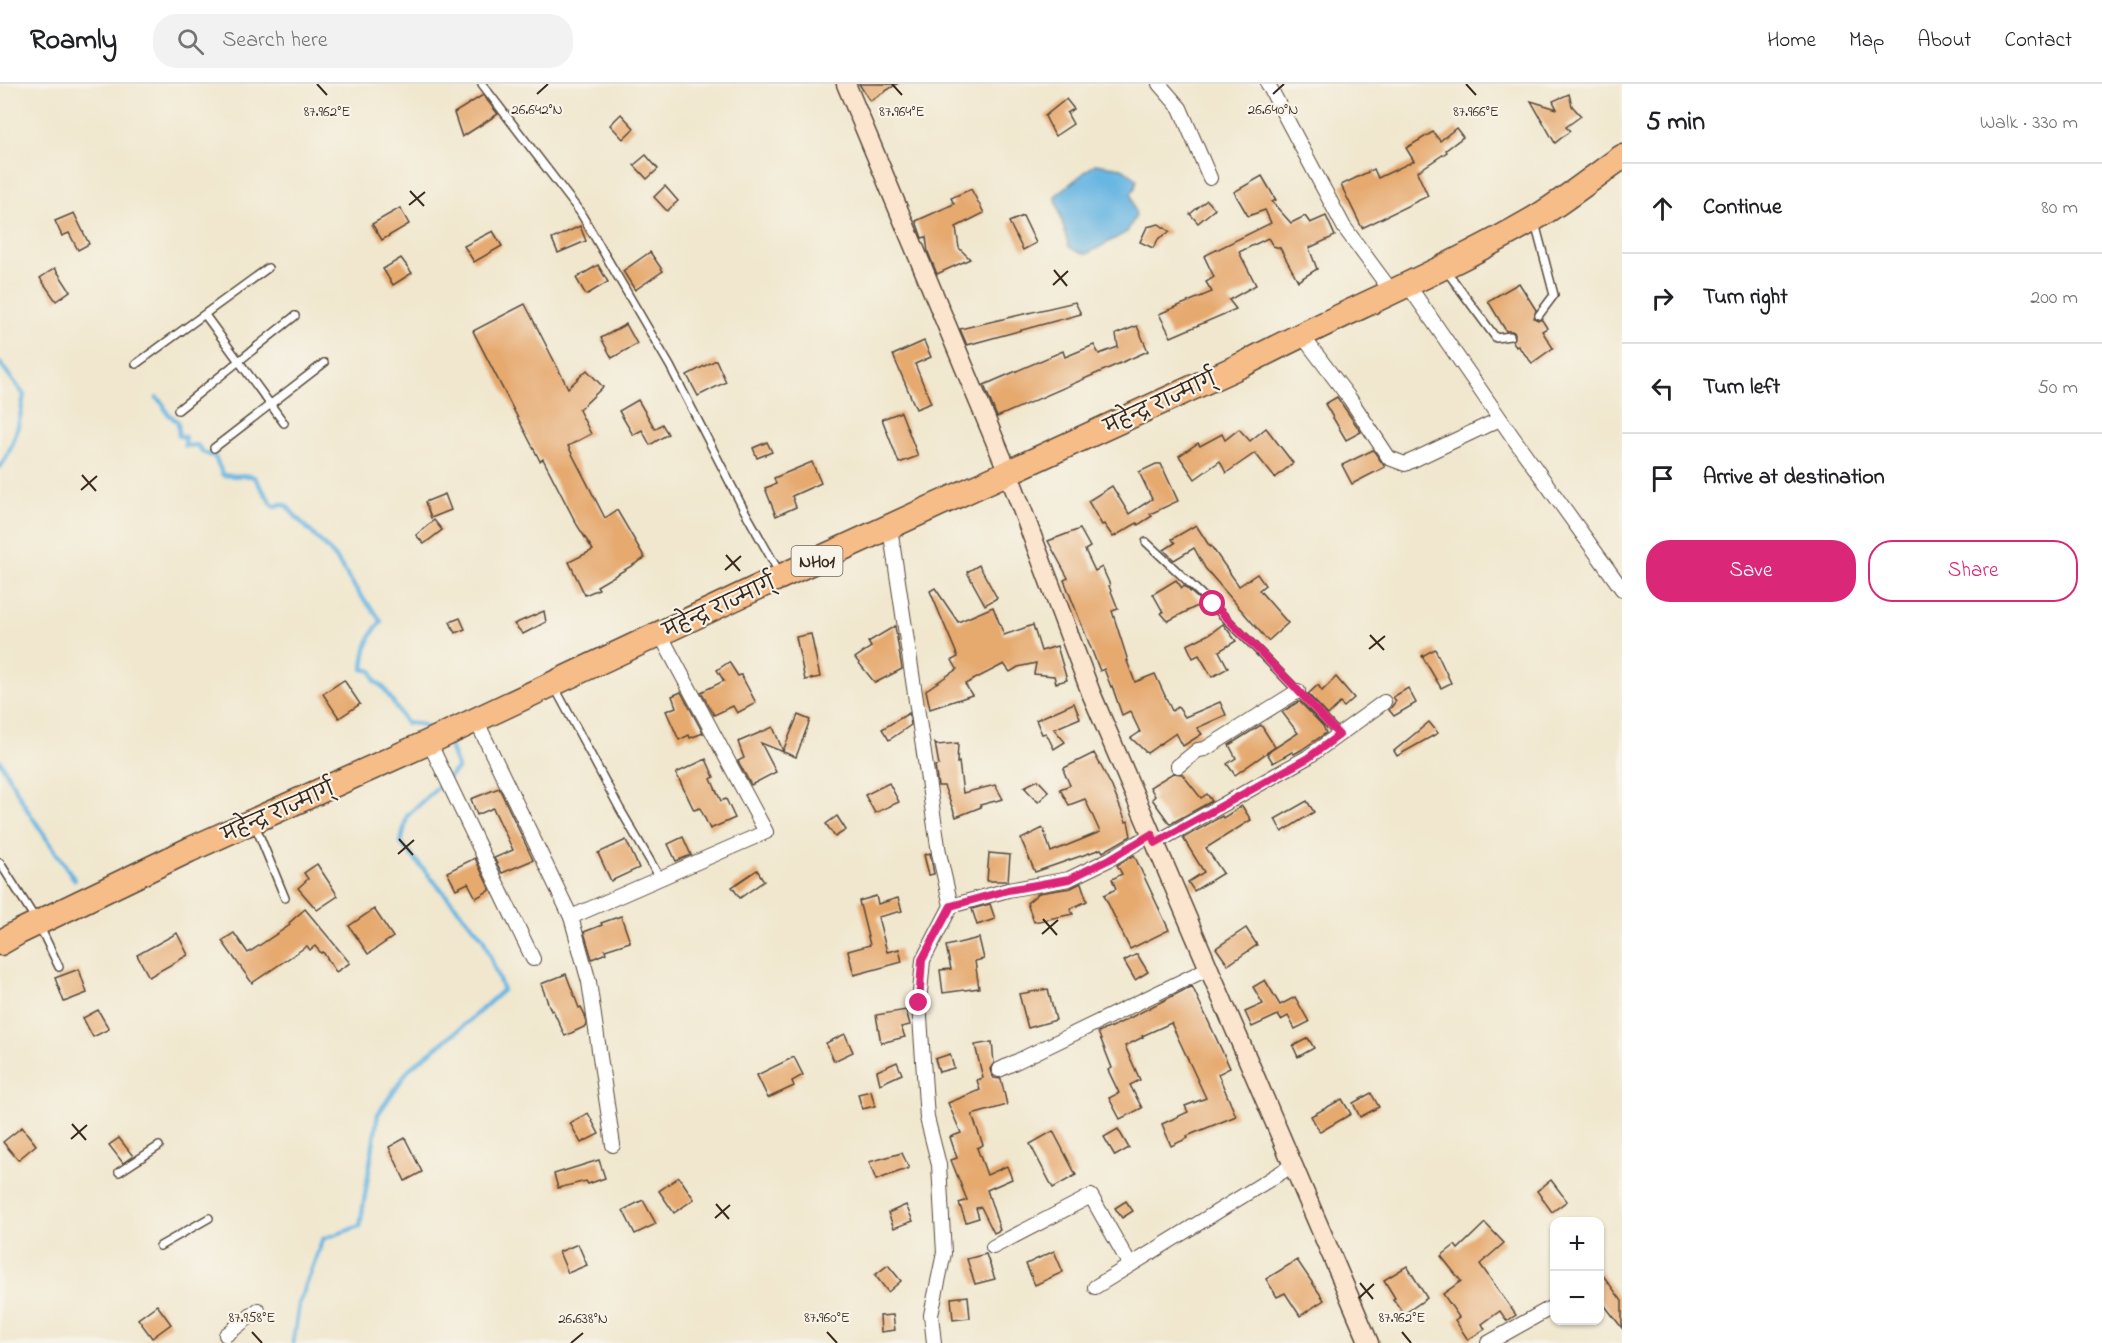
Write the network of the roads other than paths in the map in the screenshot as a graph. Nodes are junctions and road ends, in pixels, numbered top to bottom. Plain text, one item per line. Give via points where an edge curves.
1 (483, 84) edge
2 (846, 84) edge
3 (1160, 84) edge
4 (1268, 84) edge
5 (1622, 157) edge
6 (1210, 178) dead end
7 (1533, 219) junction
8 (1444, 267) junction
9 (268, 268) dead end
10 (1400, 288) junction
11 (205, 315) junction
12 (1539, 315) dead end
13 (295, 316) dead end
14 (1301, 334) junction
15 (1510, 336) dead end
16 (239, 361) junction
17 (324, 363) dead end
18 (136, 364) dead end
19 (270, 404) junction
20 (178, 410) dead end
21 (1500, 420) junction
22 (284, 423) dead end
23 (214, 448) dead end
24 (1008, 472) junction
25 (890, 528) junction
26 (1146, 542) dead end
27 (782, 576) junction
28 (1622, 589) edge
29 (660, 634) junction
30 (553, 684) junction
31 (1298, 691) junction
32 (1384, 702) dead end
33 (476, 720) junction
34 (1339, 735) junction
35 (429, 742) junction
36 (1178, 766) dead end
37 (254, 822) junction
38 (1154, 838) junction
39 (0, 863) edge
40 (660, 878) junction
41 (285, 898) dead end
42 (951, 906) junction
43 (571, 917) junction
44 (38, 923) junction
45 (0, 943) edge
46 (533, 959) dead end
47 (59, 967) dead end
48 (1209, 968) junction
49 (999, 1070) dead end
50 (613, 1145) dead end
51 (159, 1146) dead end
52 (1293, 1165) junction
53 (119, 1172) dead end
54 (208, 1218) dead end
55 (160, 1246) dead end
56 (993, 1247) dead end
57 (1130, 1265) junction
58 (1095, 1287) dead end
59 (1550, 1308) edge
60 (258, 1310) dead end
61 (226, 1335) dead end
62 (934, 1343) edge
63 (1369, 1343) edge
64 (1488, 1343) edge

1 - 27 lane via 580,212 670,366
2 - 24 street
3 - 6 street via 1180,108
4 - 10 street via 1344,227
5 - 7 highway, महेन्द्र राज्मार्ग् / NH01
7 - 8 highway, महेन्द्र राज्मार्ग् / NH01
7 - 12 lane via 1554,296
8 - 10 highway, महेन्द्र राज्मार्ग् / NH01
8 - 15 lane via 1496,338
9 - 11 lane
10 - 14 highway, महेन्द्र राज्मार्ग् / NH01
10 - 21 street
11 - 16 lane
11 - 18 lane
13 - 16 lane
14 - 21 street via 1389,458 1405,464
14 - 24 highway, महेन्द्र राज्मार्ग् / NH01
16 - 19 lane
16 - 20 lane
17 - 19 lane
19 - 22 lane
19 - 23 lane
21 - 28 street
24 - 25 highway, महेन्द्र राज्मार्ग् / NH01
24 - 38 street via 1091,693
25 - 27 highway, महेन्द्र राज्मार्ग् / NH01
25 - 42 street via 939,853
26 - 31 lane
27 - 29 highway, महेन्द्र राज्मार्ग् / NH01
29 - 30 highway, महेन्द्र राज्मार्ग् / NH01
29 - 40 street via 766,832
30 - 33 highway, महेन्द्र राज्मार्ग् / NH01
30 - 40 lane
31 - 34 lane
31 - 36 street
32 - 34 street
33 - 35 highway, महेन्द्र राज्मार्ग् / NH01
33 - 43 street
34 - 38 street via 1308,758
35 - 37 highway, महेन्द्र राज्मार्ग् / NH01
35 - 46 street
37 - 41 lane
37 - 44 highway, महेन्द्र राज्मार्ग् / NH01
38 - 42 street via 1069,879
38 - 48 street
39 - 44 lane
40 - 43 street
42 - 62 street via 922,960 919,1003 927,1118 939,1165 944,1253 931,1314
43 - 50 street via 589,982
44 - 45 highway, महेन्द्र राज्मार्ग् / NH01
44 - 47 lane
48 - 49 street
48 - 52 street
51 - 53 lane
52 - 57 street
52 - 63 street
54 - 55 lane
56 - 57 street via 1091,1196
57 - 58 street
59 - 64 street
60 - 61 street

